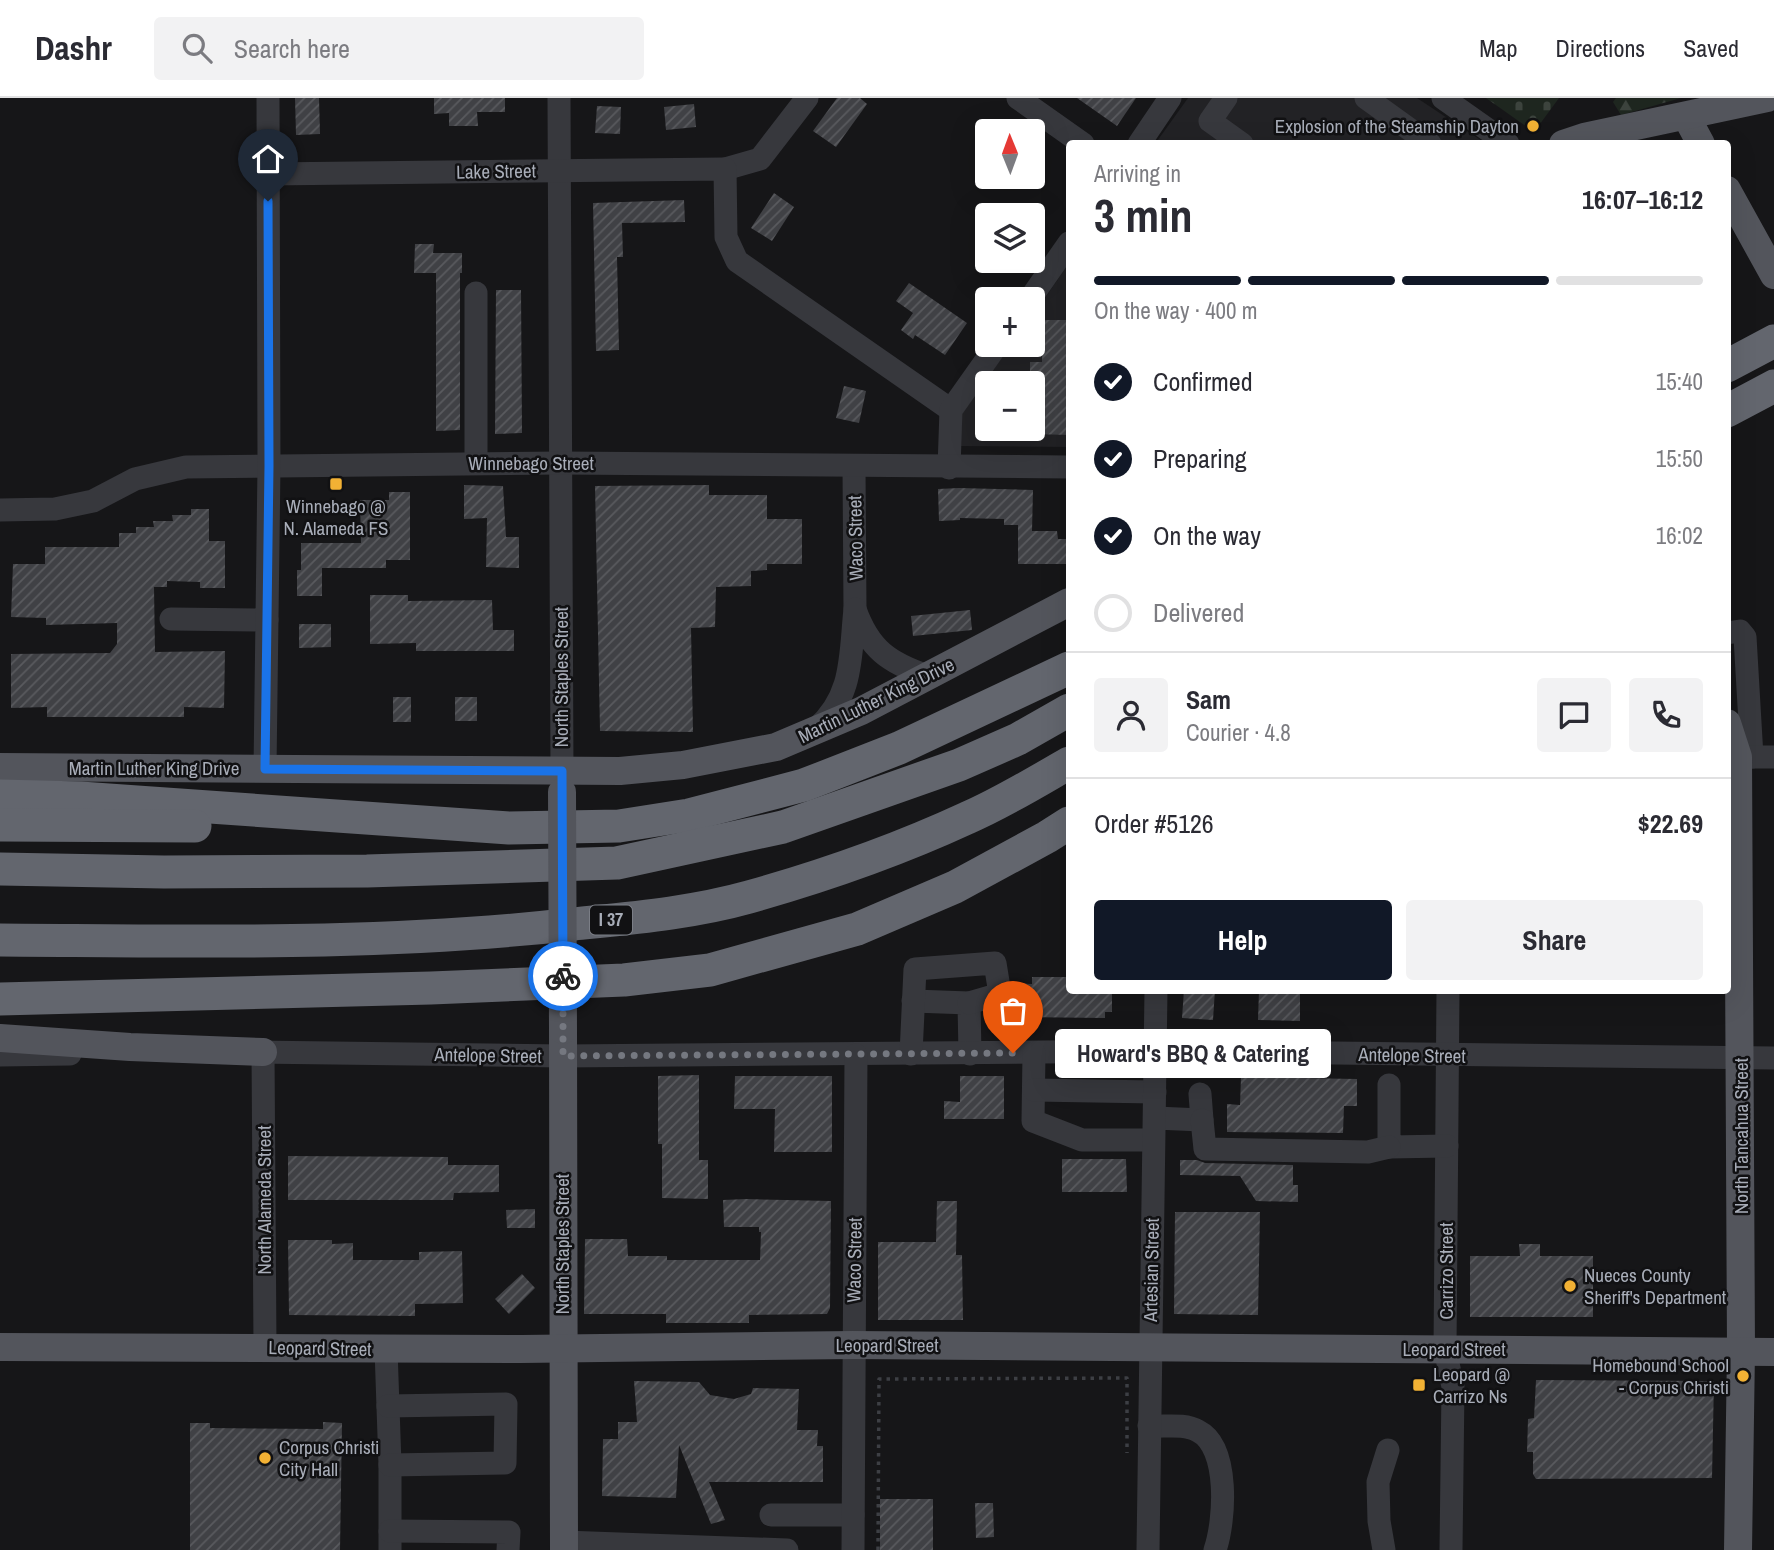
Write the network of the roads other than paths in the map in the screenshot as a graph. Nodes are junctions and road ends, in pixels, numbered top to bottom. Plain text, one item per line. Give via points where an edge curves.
1 (268, 98) edge
2 (559, 98) edge
3 (807, 98) edge
4 (1018, 98) edge
5 (1170, 98) edge
6 (1226, 98) edge
7 (1366, 98) edge
8 (1443, 98) edge
9 (1767, 98) edge
10 (1774, 112) edge
11 (1694, 130) edge
12 (1077, 140) edge
13 (1142, 140) edge
14 (1236, 140) edge
15 (1424, 140) edge
16 (1502, 140) edge
17 (1575, 140) edge
18 (1658, 140) edge
19 (725, 169) junction
20 (559, 170) junction
21 (268, 174) junction
22 (1731, 197) edge
23 (1066, 247) edge
24 (1768, 264) edge
25 (1038, 287) edge
26 (476, 293) dead end
27 (1774, 341) edge
28 (989, 357) edge
29 (1731, 364) edge
30 (1774, 386) edge
31 (1731, 409) edge
32 (951, 410) junction
33 (476, 463) junction
34 (561, 463) junction
35 (269, 466) junction
36 (853, 467) junction
37 (1066, 467) edge
38 (948, 468) junction
39 (0, 510) edge
40 (1066, 604) edge
41 (856, 609) junction
42 (171, 619) dead end
43 (267, 620) junction
44 (1731, 632) edge
45 (1066, 669) edge
46 (928, 676) junction
47 (1066, 712) edge
48 (1739, 724) edge
49 (814, 731) junction
50 (1748, 757) edge
51 (1066, 765) edge
52 (0, 767) edge
53 (265, 769) junction
54 (562, 781) junction
55 (0, 796) edge
56 (0, 825) edge
57 (1066, 825) edge
58 (509, 828) junction
59 (0, 869) edge
60 (0, 940) edge
61 (125, 941) junction
62 (0, 955) edge
63 (1156, 994) edge
64 (1448, 994) edge
65 (0, 999) edge
66 (914, 1001) junction
67 (968, 1003) junction
68 (0, 1038) edge
69 (563, 1043) junction
70 (1156, 1051) junction
71 (263, 1052) junction
72 (1034, 1053) junction
73 (911, 1054) junction
74 (970, 1054) junction
75 (0, 1055) edge
76 (856, 1055) junction
77 (1448, 1056) junction
78 (1741, 1058) junction
79 (1774, 1058) edge
80 (1389, 1085) dead end
81 (1034, 1090) junction
82 (1155, 1092) junction
83 (1200, 1094) dead end
84 (1202, 1120) junction
85 (1154, 1129) junction
86 (1447, 1146) junction
87 (1389, 1147) junction
88 (853, 1345) junction
89 (0, 1347) edge
90 (265, 1347) junction
91 (1150, 1347) junction
92 (386, 1349) junction
93 (562, 1349) junction
94 (1445, 1349) junction
95 (1741, 1351) junction
96 (1774, 1352) edge
97 (388, 1406) junction
98 (1149, 1426) junction
99 (1388, 1450) dead end
100 (390, 1465) junction
101 (771, 1515) dead end
102 (853, 1516) junction
103 (390, 1541) edge
104 (564, 1546) edge
105 (508, 1550) edge
106 (787, 1550) edge
107 (853, 1550) edge
108 (1148, 1550) edge
109 (1215, 1550) edge
110 (1384, 1550) edge
111 (1451, 1550) edge
112 (1738, 1550) edge

1 - 21 street
2 - 20 street, North Staples Street
3 - 19 street, Lake Street via 760,159
4 - 12 street
5 - 13 street
6 - 14 street via 1210,121
7 - 15 street
8 - 16 street
9 - 11 main road
10 - 11 main road
11 - 17 main road
11 - 18 main road
19 - 20 street, Lake Street
19 - 32 street via 726,237 737,261
20 - 21 street, Lake Street
20 - 34 street, North Staples Street
21 - 35 street
22 - 24 main road
23 - 25 street
26 - 33 street
27 - 29 highway
28 - 32 street
30 - 31 highway
32 - 38 street
33 - 34 street, Winnebago Street
33 - 35 street, Winnebago Street
34 - 36 street, Winnebago Street
34 - 54 street, North Staples Street
35 - 39 street, Winnebago Street via 186,467 135,479 93,501 55,509
35 - 43 street
36 - 38 street, Winnebago Street
36 - 41 street, Waco Street
37 - 38 street, Winnebago Street
40 - 46 main road, Martin Luther King Drive
41 - 46 street, Waco Street via 866,635 886,657
41 - 49 street, Waco Street via 847,684 835,710
42 - 43 street
43 - 53 street
44 - 48 street via 1740,631 1745,637
45 - 58 highway via 899,748 804,785 689,815 619,826
46 - 49 main road, Martin Luther King Drive
47 - 59 highway via 959,765 783,827 617,863 367,871
48 - 50 main road, North Tancahua Street
49 - 54 main road, Martin Luther King Drive via 776,747
50 - 78 main road, North Tancahua Street
51 - 61 highway, I 37 via 968,818 885,850 747,897 655,915 502,932
52 - 53 main road, Martin Luther King Drive
53 - 54 main road, Martin Luther King Drive
54 - 69 main road, North Staples Street, bridge
55 - 58 highway via 80,797
56 - 58 highway
57 - 65 highway via 955,887 857,929 710,970 624,980 431,989
60 - 61 highway, I 37
61 - 62 highway
63 - 70 street, Artesian Street
64 - 77 street, Carrizo Street
66 - 67 street
66 - 67 street via 915,969 995,962 1000,994
66 - 73 street
67 - 74 street
68 - 71 main road
69 - 71 street, Antelope Street
69 - 76 street, Antelope Street
69 - 93 main road, North Staples Street
70 - 72 street, Antelope Street
70 - 77 street, Antelope Street
70 - 82 street, Artesian Street
71 - 75 street, Antelope Street
71 - 90 street, North Alameda Street
72 - 74 street, Antelope Street
72 - 81 street
73 - 74 street, Antelope Street
73 - 76 street, Antelope Street
76 - 88 street, Waco Street
77 - 78 street, Antelope Street
77 - 86 street, Carrizo Street
78 - 79 street, Antelope Street
78 - 95 main road, North Tancahua Street
80 - 87 street
81 - 82 street
81 - 85 street via 1033,1121 1082,1140
82 - 85 street, Artesian Street
83 - 84 street
84 - 85 street
84 - 87 street via 1205,1149 1368,1152
85 - 91 street, Artesian Street
86 - 87 street
86 - 94 street, Carrizo Street
88 - 91 main road, Leopard Street
88 - 93 main road, Leopard Street
88 - 102 street, Waco Street
89 - 90 main road, Leopard Street
90 - 92 main road, Leopard Street
91 - 94 main road, Leopard Street
91 - 98 street, Artesian Street
92 - 93 main road, Leopard Street
92 - 97 street
93 - 104 main road, North Staples Street
94 - 95 main road, Leopard Street
94 - 111 street, Carrizo Street via 1453,1387
95 - 96 main road, Leopard Street
95 - 112 main road, North Tancahua Street
97 - 100 street
97 - 100 street via 506,1404 505,1463
98 - 108 street, Artesian Street
98 - 109 street via 1189,1427 1202,1432 1211,1443 1221,1467 1223,1504
99 - 110 street via 1378,1482
100 - 103 street
101 - 102 street
102 - 107 street, Waco Street
103 - 105 street via 509,1532
104 - 106 street

